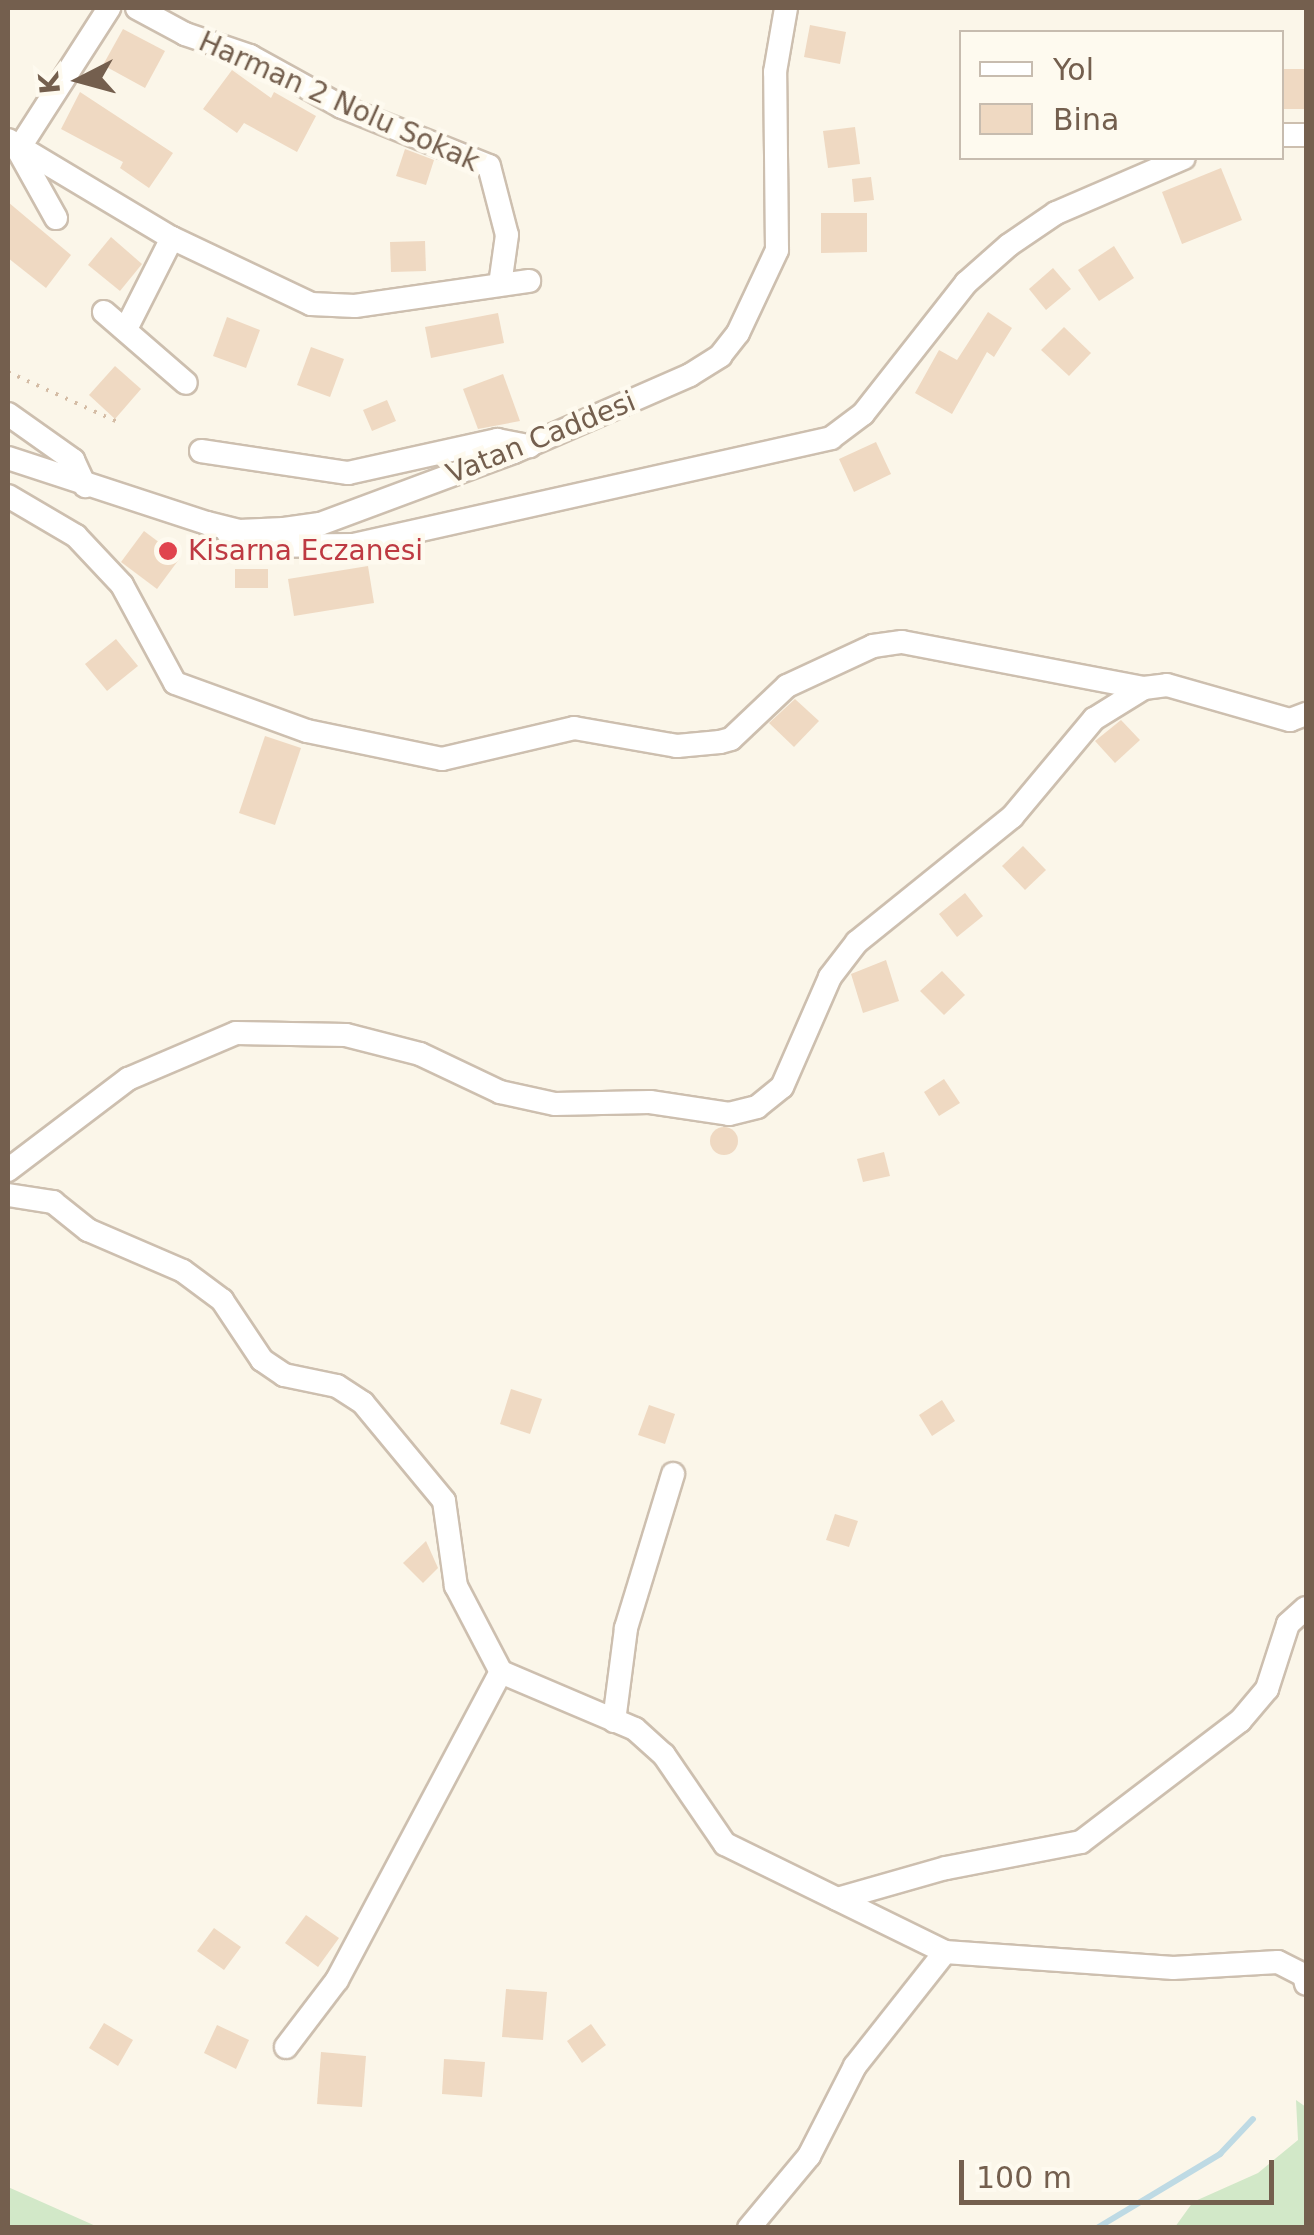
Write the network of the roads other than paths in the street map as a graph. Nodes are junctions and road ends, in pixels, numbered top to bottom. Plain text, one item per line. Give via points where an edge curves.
1 (109, 8) edge
2 (137, 8) edge
3 (786, 8) edge
4 (12, 145) edge
5 (1179, 160) edge
6 (56, 218) dead end
7 (172, 238) junction
8 (529, 281) dead end
9 (500, 285) junction
10 (104, 312) dead end
11 (126, 328) junction
12 (186, 383) dead end
13 (8, 414) edge
14 (530, 446) junction
15 (201, 451) dead end
16 (8, 458) edge
17 (84, 486) junction
18 (8, 496) edge
19 (207, 523) junction
20 (1144, 688) junction
21 (1306, 714) edge
22 (8, 1170) edge
23 (8, 1195) edge
24 (673, 1474) dead end
25 (1306, 1608) edge
26 (502, 1672) junction
27 (614, 1720) junction
28 (837, 1899) junction
29 (946, 1952) junction
30 (1306, 1984) edge
31 (286, 2047) dead end
32 (749, 2228) edge

1 - 4 street
2 - 9 street, Harman 2 Nolu Sokak via 185,34 250,56 342,107 489,166 507,235
3 - 14 street, Vatan Caddesi via 775,72 777,250 754,308 720,356 690,375
4 - 6 street
4 - 7 street via 62,168
5 - 19 street via 1056,213 1010,245 966,283 863,414 831,438 353,545 252,546
7 - 9 street via 330,308
7 - 11 street
8 - 9 street
10 - 11 street
11 - 12 street via 159,366
13 - 17 street via 73,460
14 - 15 street via 497,440 348,473
14 - 19 street, Vatan Caddesi via 320,524 239,530
16 - 17 street, Vatan Caddesi
17 - 19 street, Vatan Caddesi
18 - 20 street via 76,536 122,585 175,683 307,731 442,760 574,728 677,746 720,742 787,686 873,646 902,642
20 - 21 street via 1196,690 1290,720
20 - 22 street via 1094,718 1012,817 868,930 830,977 782,1088 757,1107 729,1114 650,1102 555,1104 500,1092 420,1054 346,1035 236,1034 128,1079
23 - 26 street via 53,1202 88,1230 183,1271 222,1300 262,1360 284,1376 337,1386 364,1403 444,1501 456,1586
24 - 27 street via 626,1628
25 - 28 street via 1288,1624 1267,1689 1240,1721 1081,1842 946,1868
26 - 27 street
26 - 31 street via 338,1980
27 - 28 street via 664,1755 725,1844
28 - 29 street
29 - 30 street via 1174,1968 1278,1962 1304,1976
29 - 32 street via 855,2066 809,2156

